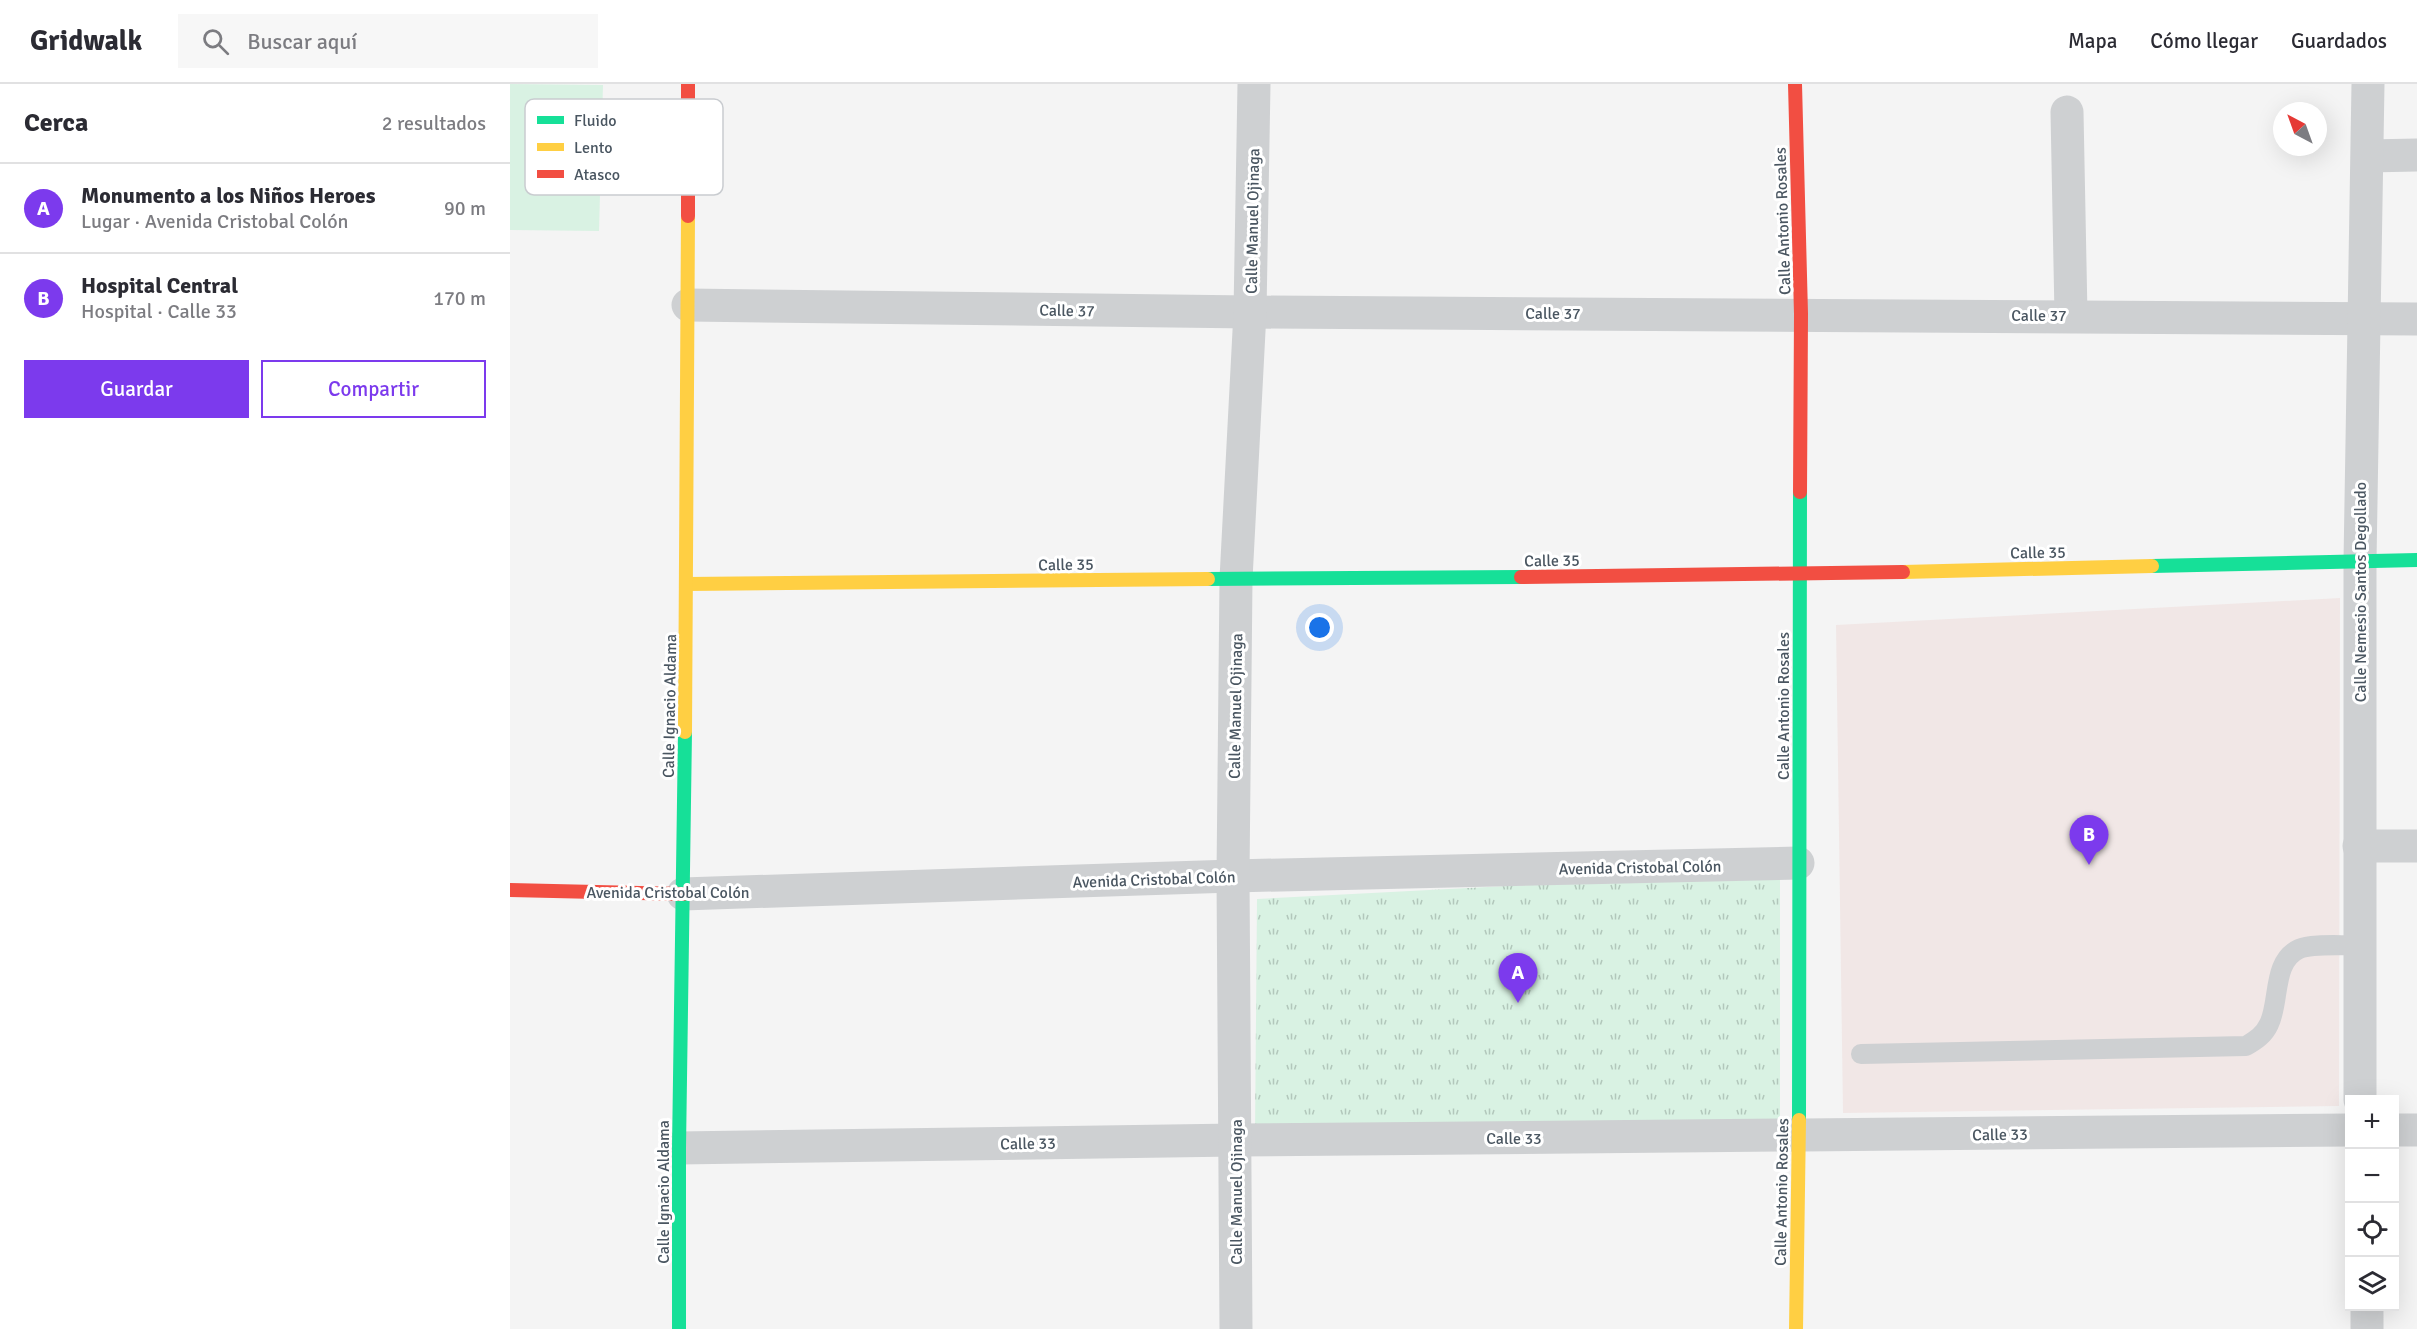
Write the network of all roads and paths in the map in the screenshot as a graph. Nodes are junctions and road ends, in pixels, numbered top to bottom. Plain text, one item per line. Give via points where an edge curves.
1 (1254, 84) edge
2 (1795, 84) edge
3 (2368, 84) edge
4 (2067, 111) dead end
5 (2417, 155) edge
6 (2368, 156) junction
7 (688, 195) edge
8 (688, 305) junction
9 (1250, 312) junction
10 (1801, 314) junction
11 (2071, 315) junction
12 (2363, 319) junction
13 (2417, 319) edge
14 (2417, 560) edge
15 (2360, 561) junction
16 (1800, 574) junction
17 (1236, 579) junction
18 (687, 584) junction
19 (2359, 846) junction
20 (2417, 846) edge
21 (1798, 863) junction
22 (1233, 876) junction
23 (510, 890) edge
24 (683, 894) junction
25 (2359, 945) junction
26 (1861, 1054) dead end
27 (2360, 1095) edge
28 (2345, 1130) edge
29 (2399, 1130) edge
30 (2417, 1130) edge
31 (1799, 1136) junction
32 (1236, 1140) junction
33 (679, 1148) junction
34 (2367, 1311) edge
35 (679, 1329) edge
36 (1236, 1329) edge
37 (1796, 1329) edge
38 (2367, 1329) edge

1 - 9 street, Calle Manuel Ojinaga
2 - 10 street, Calle Antonio Rosales
3 - 6 street, Calle Nemesio Santos Degollado
4 - 11 street
5 - 6 street
6 - 12 street, Calle Nemesio Santos Degollado
7 - 8 street, Calle Ignacio Aldama
8 - 9 street, Calle 37
8 - 18 street, Calle Ignacio Aldama
9 - 10 street, Calle 37
9 - 17 street, Calle Manuel Ojinaga
10 - 11 street, Calle 37
10 - 16 street, Calle Antonio Rosales
11 - 12 street, Calle 37
12 - 13 street, Calle 37
12 - 15 street, Calle Nemesio Santos Degollado
14 - 15 street, Calle 35
15 - 16 street, Calle 35
15 - 19 street, Calle Nemesio Santos Degollado
16 - 17 street, Calle 35
16 - 21 street, Calle Antonio Rosales
17 - 18 street, Calle 35
17 - 22 street, Calle Manuel Ojinaga
18 - 24 street, Calle Ignacio Aldama
19 - 20 street
19 - 25 street, Calle Nemesio Santos Degollado
21 - 22 street, Avenida Cristobal Colón
21 - 31 street, Calle Antonio Rosales
22 - 24 street, Avenida Cristobal Colón
22 - 32 street, Calle Manuel Ojinaga
23 - 24 street, Avenida Cristobal Colón
24 - 33 street, Calle Ignacio Aldama
25 - 26 lane via 2303,948 2290,955 2280,975 2271,1022 2259,1038 2246,1046
25 - 27 street, Calle Nemesio Santos Degollado
28 - 31 street, Calle 33
29 - 30 street
31 - 32 street, Calle 33
31 - 37 street, Calle Antonio Rosales
32 - 33 street, Calle 33
32 - 36 street, Calle Manuel Ojinaga
33 - 35 street, Calle Ignacio Aldama
34 - 38 street

